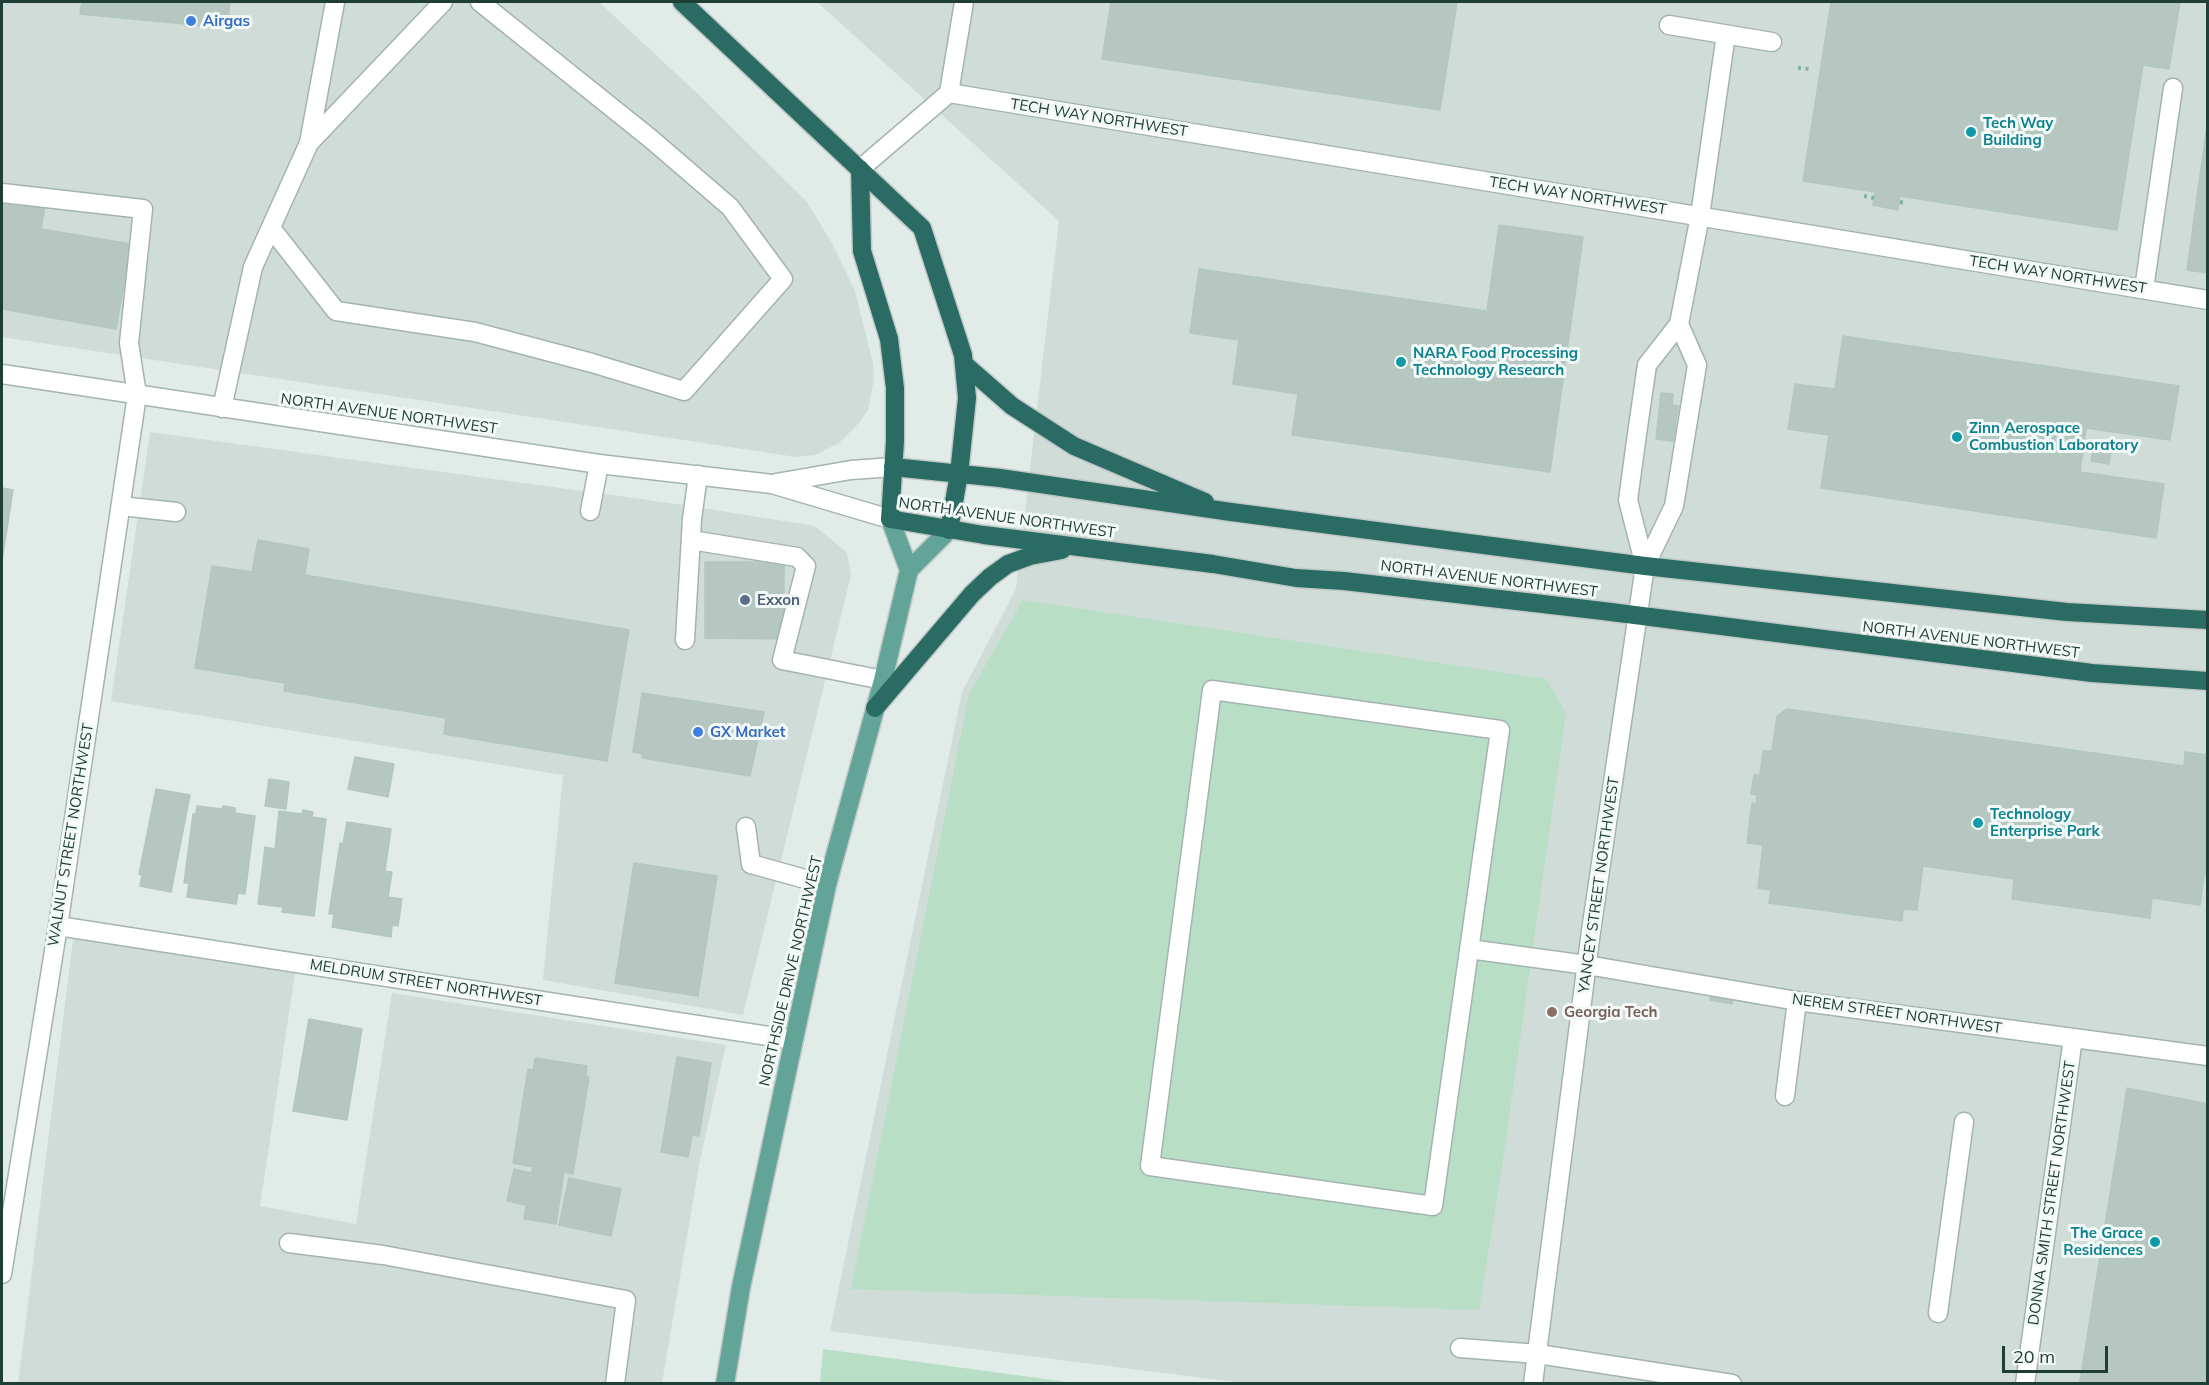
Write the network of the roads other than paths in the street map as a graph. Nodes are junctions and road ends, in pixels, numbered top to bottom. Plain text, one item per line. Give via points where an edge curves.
1 (335, 2) edge
2 (443, 2) edge
3 (480, 2) edge
4 (682, 2) edge
5 (964, 2) edge
6 (1669, 25) dead end
7 (1725, 38) junction
8 (1772, 42) dead end
9 (2173, 88) dead end
10 (949, 93) junction
11 (309, 142) junction
12 (860, 169) junction
13 (2, 193) edge
14 (1700, 216) junction
15 (270, 228) junction
16 (2144, 290) junction
17 (2208, 300) edge
18 (1679, 324) junction
19 (964, 364) junction
20 (2, 374) edge
21 (137, 395) junction
22 (222, 408) junction
23 (599, 464) junction
24 (893, 467) junction
25 (960, 474) junction
26 (698, 475) junction
27 (772, 484) junction
28 (121, 506) junction
29 (590, 511) dead end
30 (176, 512) dead end
31 (1231, 512) junction
32 (890, 519) junction
33 (949, 530) junction
34 (691, 540) junction
35 (1079, 546) junction
36 (1645, 566) junction
37 (909, 570) junction
38 (1638, 615) junction
39 (2208, 620) edge
40 (685, 640) dead end
41 (883, 680) junction
42 (2208, 681) edge
43 (875, 708) junction
44 (746, 827) dead end
45 (827, 885) junction
46 (58, 926) junction
47 (1469, 949) junction
48 (1587, 965) junction
49 (1797, 1001) junction
50 (2073, 1038) junction
51 (794, 1040) junction
52 (2208, 1056) edge
53 (1785, 1096) dead end
54 (1964, 1122) dead end
55 (289, 1243) dead end
56 (2, 1274) edge
57 (1938, 1313) dead end
58 (1460, 1348) dead end
59 (1538, 1354) junction
60 (615, 1383) edge
61 (725, 1383) edge
62 (1533, 1383) edge
63 (1731, 1383) edge
64 (2025, 1383) edge

1 - 11 street
2 - 11 street
3 - 15 street via 730,207 783,279 684,391 475,332 336,311
4 - 12 highway
5 - 10 street
6 - 7 street
7 - 8 street
7 - 14 street
9 - 16 street
10 - 12 street
10 - 14 street, TECH WAY NORTHWEST
11 - 15 street
12 - 19 highway via 922,228
12 - 24 highway via 862,251 889,339 895,388
13 - 21 street, WALNUT STREET NORTHWEST via 143,209 129,343
14 - 16 street, TECH WAY NORTHWEST
14 - 18 street
15 - 22 street via 253,267
16 - 17 street, TECH WAY NORTHWEST
18 - 36 street via 1697,365 1674,506
18 - 36 street via 1647,365 1628,500
19 - 25 highway via 967,398
19 - 31 highway via 1012,406 1074,446
20 - 21 street, NORTH AVENUE NORTHWEST
21 - 22 street, NORTH AVENUE NORTHWEST
21 - 28 street, WALNUT STREET NORTHWEST
22 - 23 street, NORTH AVENUE NORTHWEST
23 - 26 street, NORTH AVENUE NORTHWEST
23 - 29 street
24 - 25 highway, NORTH AVENUE NORTHWEST
24 - 27 street, NORTH AVENUE NORTHWEST
24 - 32 highway
25 - 31 highway, NORTH AVENUE NORTHWEST
25 - 33 highway
26 - 27 street, NORTH AVENUE NORTHWEST
26 - 34 street
27 - 32 street, NORTH AVENUE NORTHWEST
28 - 30 street
28 - 46 street, WALNUT STREET NORTHWEST
31 - 36 highway, NORTH AVENUE NORTHWEST
32 - 33 highway, NORTH AVENUE NORTHWEST
32 - 37 main road
33 - 35 highway, NORTH AVENUE NORTHWEST
33 - 37 main road
34 - 40 street
34 - 41 street via 797,557 806,566 782,660
35 - 38 highway, NORTH AVENUE NORTHWEST via 1296,578
35 - 43 highway via 1030,556 1008,564 990,577
36 - 38 street, YANCEY STREET NORTHWEST
36 - 39 highway, NORTH AVENUE NORTHWEST via 2067,612
37 - 41 main road, NORTHSIDE DRIVE NORTHWEST
38 - 42 highway, NORTH AVENUE NORTHWEST via 2092,674
38 - 48 street, YANCEY STREET NORTHWEST
41 - 43 main road, NORTHSIDE DRIVE NORTHWEST
43 - 45 main road, NORTHSIDE DRIVE NORTHWEST
44 - 45 street via 751,864
45 - 51 main road, NORTHSIDE DRIVE NORTHWEST
46 - 51 street, MELDRUM STREET NORTHWEST
46 - 56 street, WALNUT STREET NORTHWEST
47 - 47 street via 1500,730 1212,690 1150,1166 1433,1206
47 - 48 street, NEREM STREET NORTHWEST
48 - 49 street, NEREM STREET NORTHWEST
48 - 59 street, YANCEY STREET NORTHWEST
49 - 50 street, NEREM STREET NORTHWEST
49 - 53 street
50 - 52 street, NEREM STREET NORTHWEST
50 - 64 street, DONNA SMITH STREET NORTHWEST
51 - 61 main road, NORTHSIDE DRIVE NORTHWEST via 741,1287
54 - 57 street
55 - 60 street via 383,1255 626,1300
58 - 59 street
59 - 62 street, YANCEY STREET NORTHWEST
59 - 63 street

